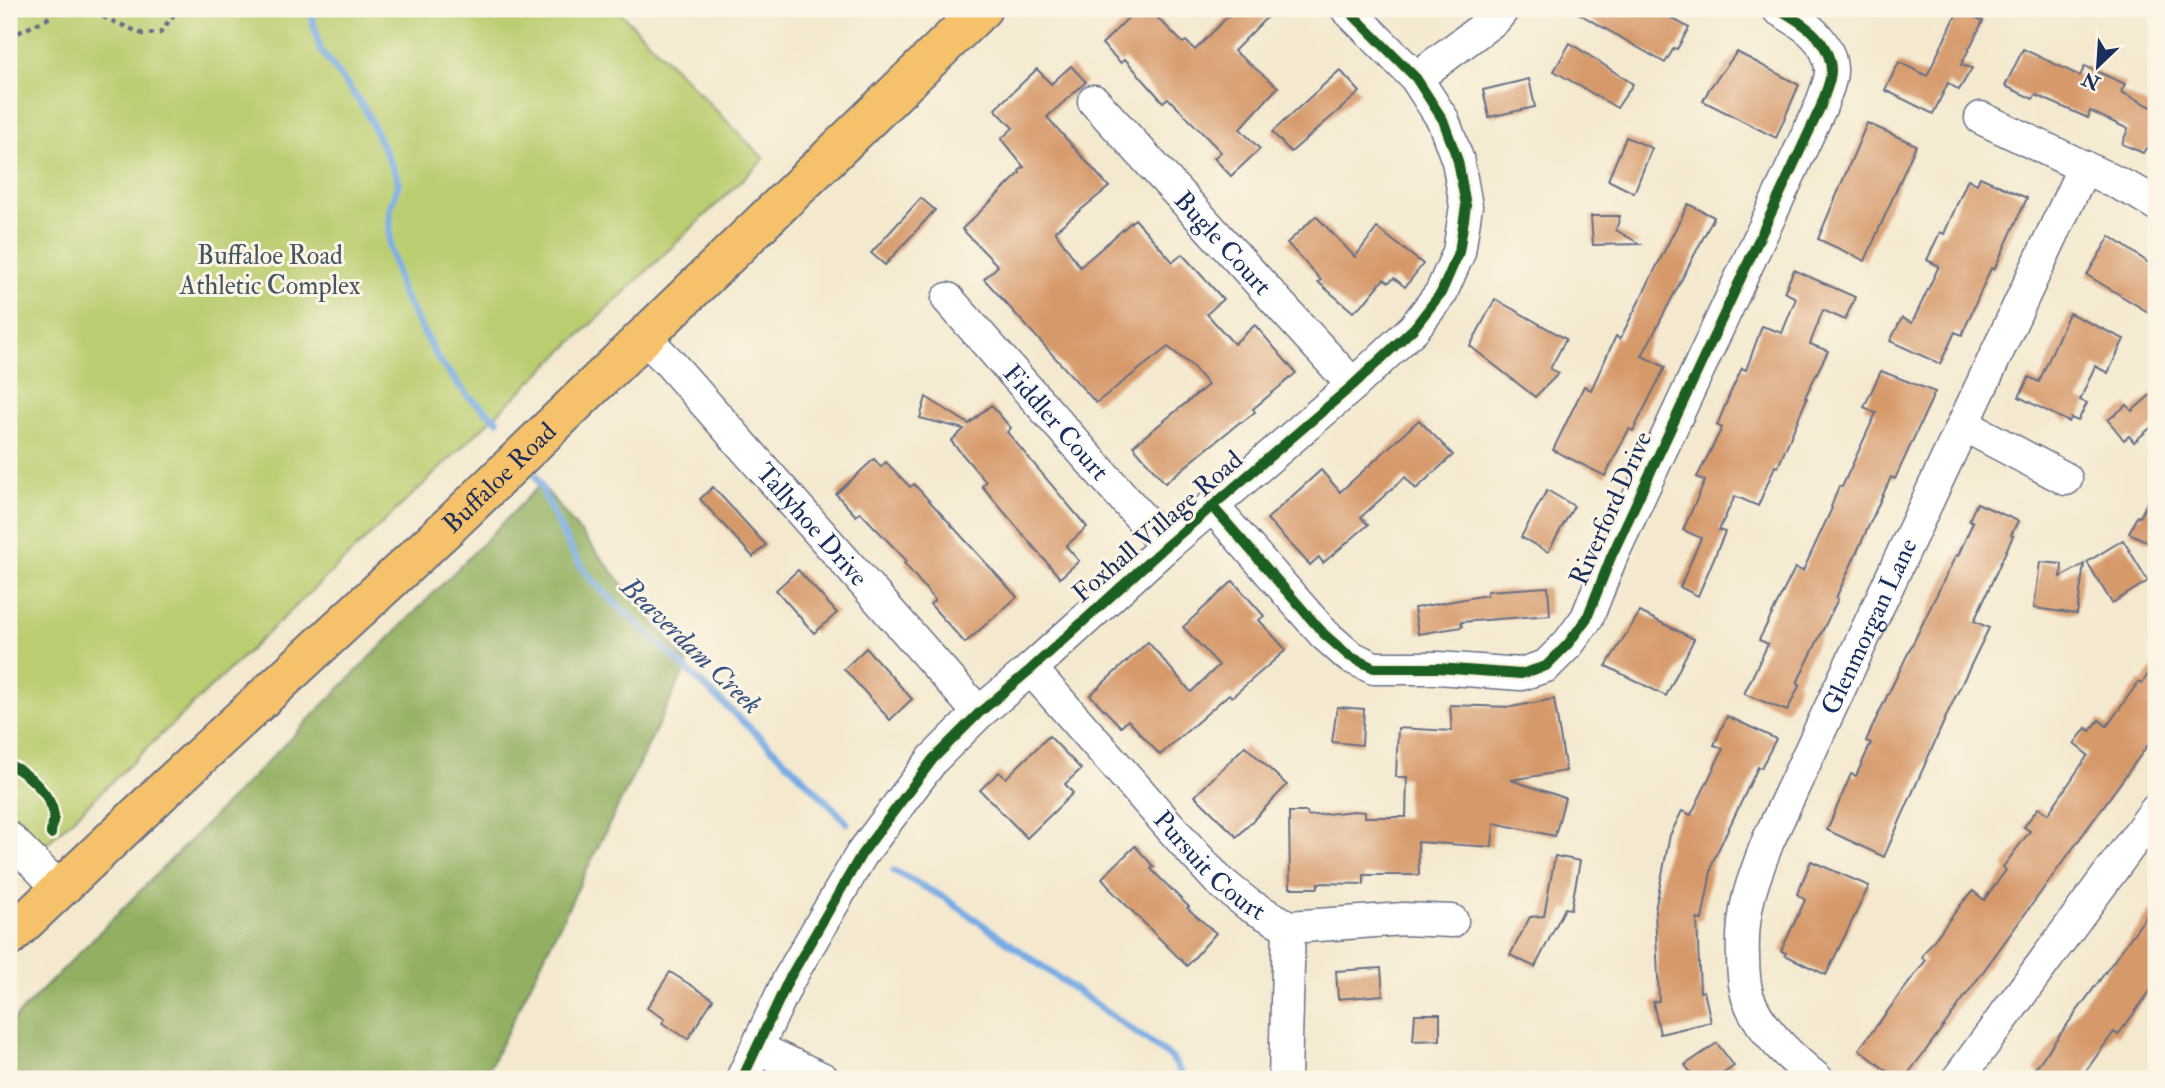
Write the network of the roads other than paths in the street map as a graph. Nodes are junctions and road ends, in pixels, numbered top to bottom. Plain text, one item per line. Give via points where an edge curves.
1 (982, 9) edge
2 (1348, 9) edge
3 (1503, 9) edge
4 (1778, 9) edge
5 (1416, 78) junction
6 (1094, 101) dead end
7 (1981, 118) dead end
8 (2084, 167) junction
9 (2156, 204) edge
10 (948, 299) dead end
11 (644, 337) junction
12 (1353, 386) junction
13 (1964, 425) junction
14 (2066, 479) dead end
15 (1213, 507) junction
16 (1166, 546) junction
17 (1031, 669) junction
18 (979, 713) junction
19 (2156, 810) edge
20 (9, 838) edge
21 (61, 890) junction
22 (1452, 921) dead end
23 (1289, 927) junction
24 (9, 937) edge
25 (757, 1048) junction
26 (742, 1079) edge
27 (823, 1079) edge
28 (1285, 1079) edge
29 (1817, 1079) edge
30 (1958, 1079) edge

1 - 11 main road, Buffaloe Road
2 - 5 street, Foxhall Village Road
3 - 5 street
4 - 15 street, Riverford Drive via 1807,25 1824,46 1831,70 1821,106 1616,545 1587,618 1546,666 1521,674 1374,668 1349,656 1324,634
5 - 12 street, Foxhall Village Road via 1443,120 1458,161 1466,206 1459,252 1441,293 1414,328
6 - 12 street, Bugle Court
7 - 8 street
8 - 9 street
8 - 13 street, Glenmorgan Lane
10 - 16 street, Fiddler Court
11 - 18 street, Tallyhoe Drive
11 - 21 main road, Buffaloe Road
12 - 15 street, Foxhall Village Road
13 - 14 street
13 - 29 street, Glenmorgan Lane via 1768,841 1744,908 1743,967 1748,998 1786,1053
15 - 16 street, Foxhall Village Road
16 - 17 street, Foxhall Village Road
17 - 18 street, Foxhall Village Road
17 - 23 street, Pursuit Court via 1218,880 1249,905
18 - 25 street, Foxhall Village Road via 933,759 861,855 789,979
19 - 30 street
20 - 21 street
21 - 24 main road, Buffaloe Road
22 - 23 street, Pursuit Court via 1404,919
23 - 28 street
25 - 26 street, Foxhall Village Road
25 - 27 street

